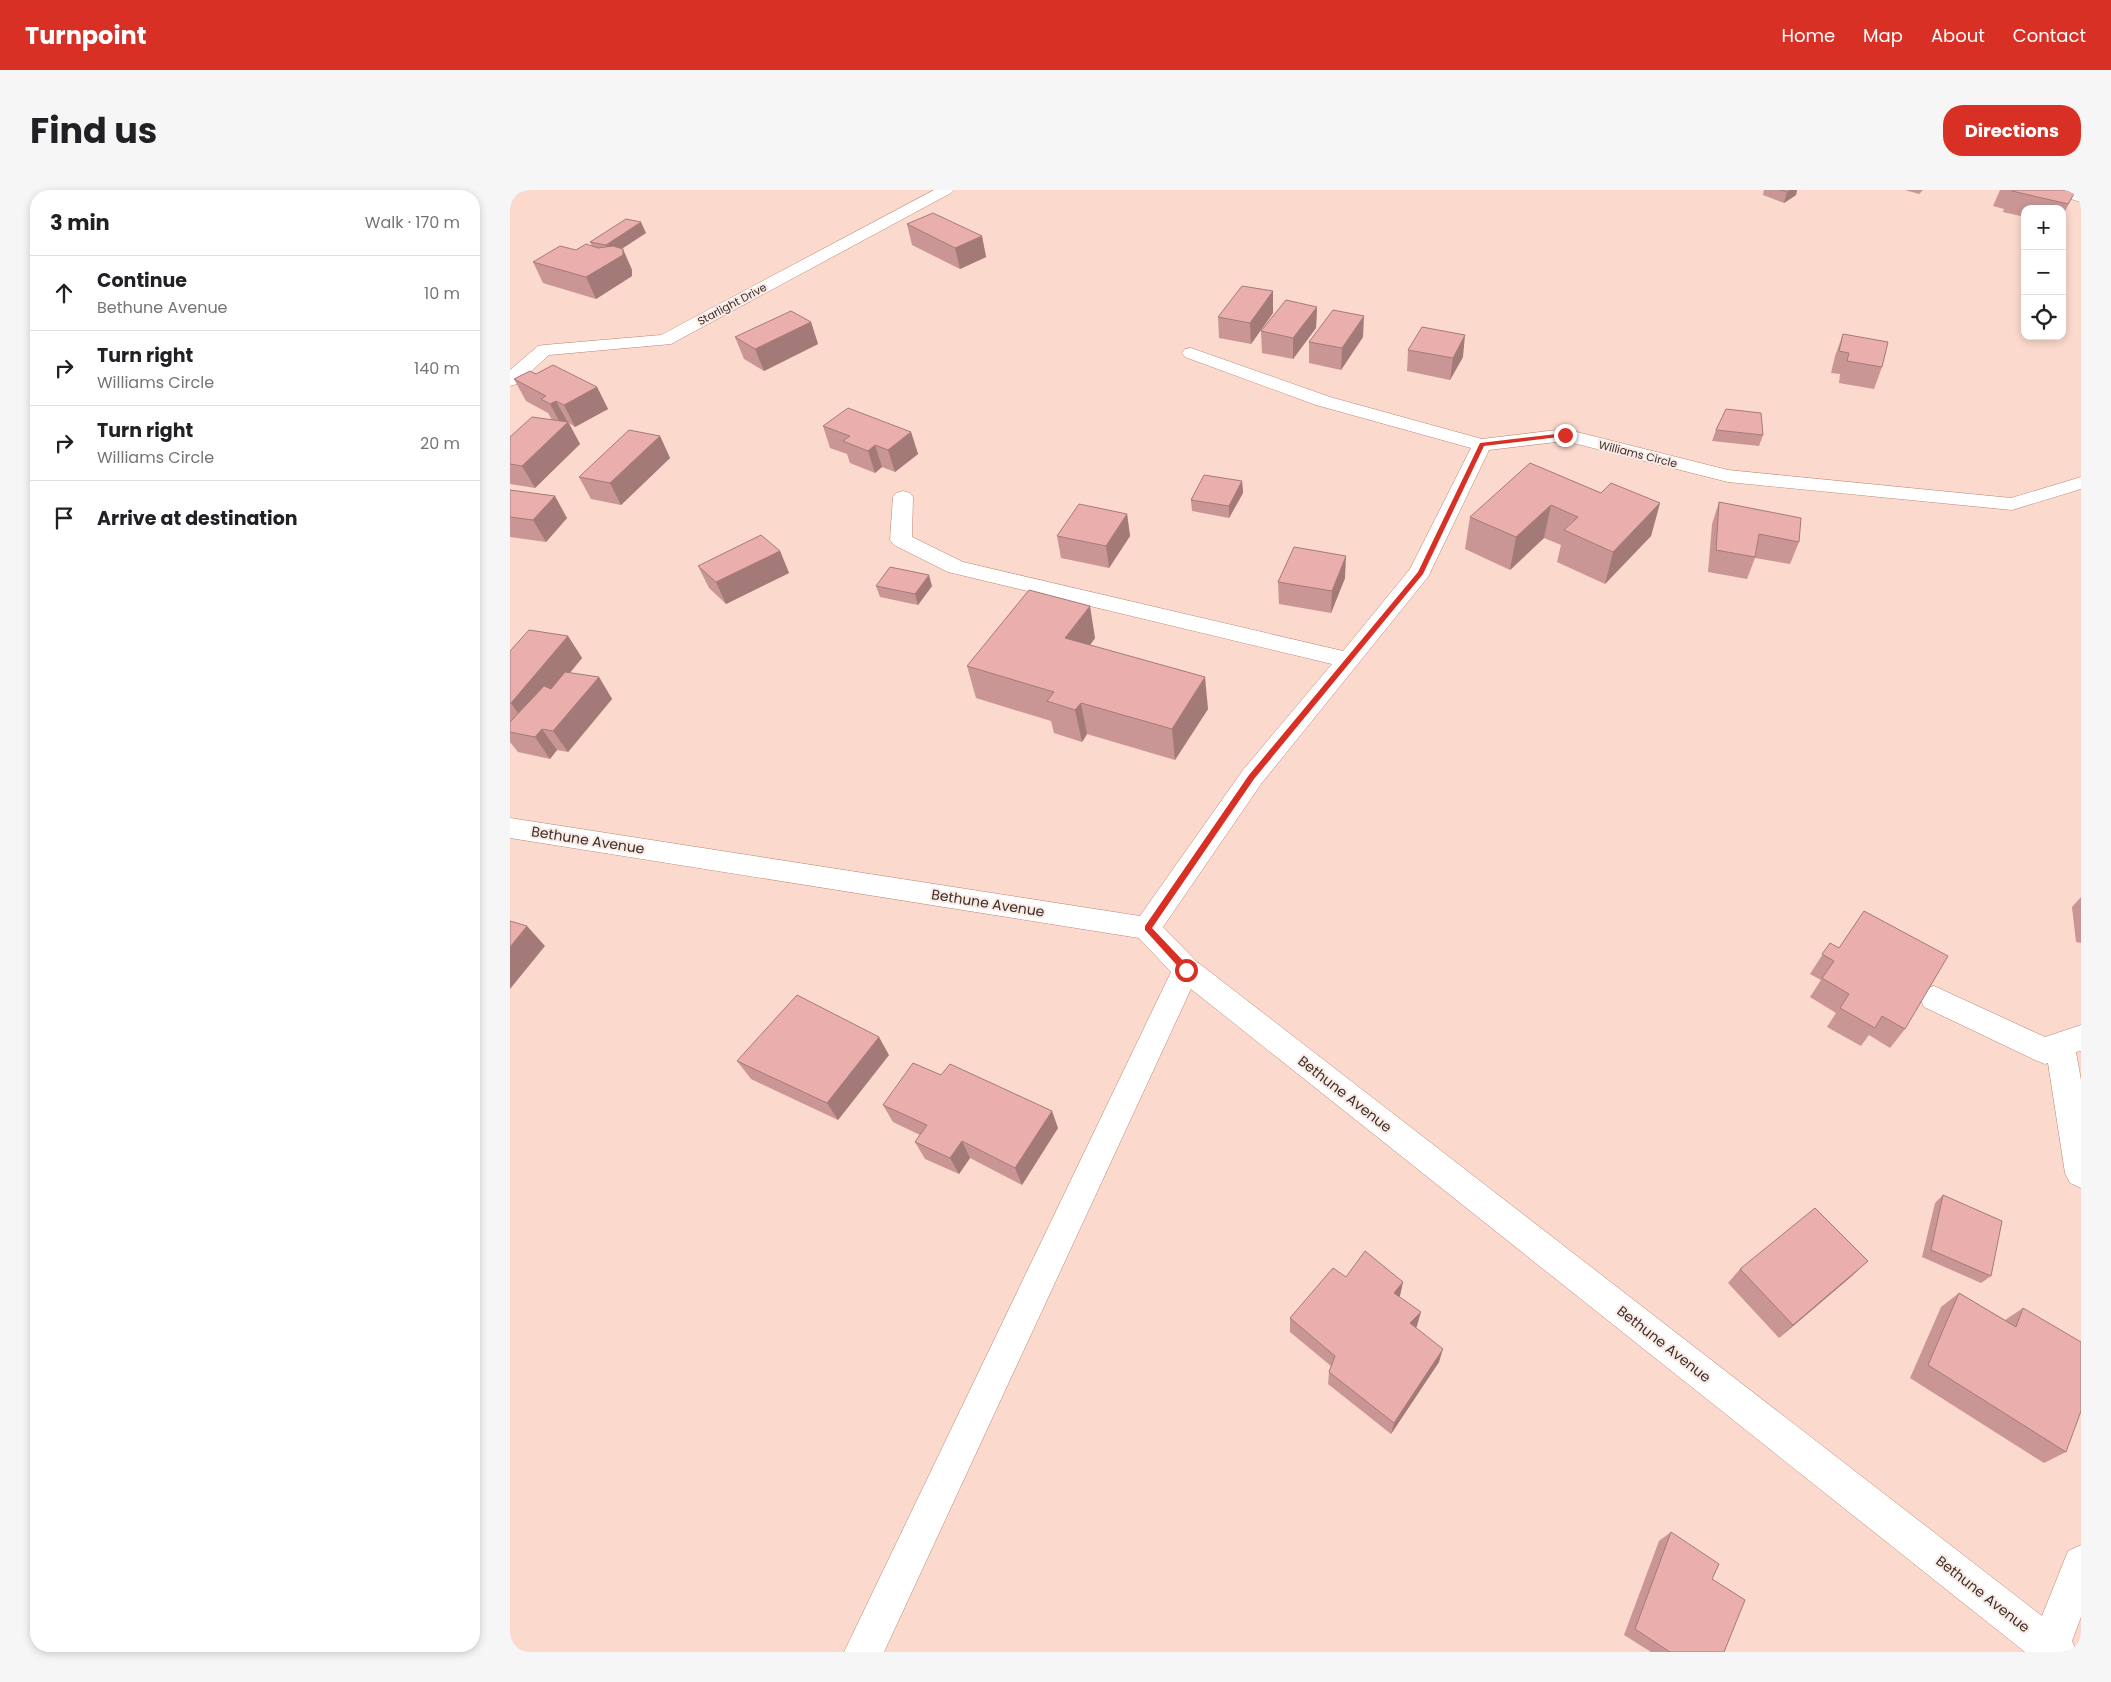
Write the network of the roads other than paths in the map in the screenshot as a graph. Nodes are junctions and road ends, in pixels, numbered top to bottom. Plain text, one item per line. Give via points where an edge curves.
1 (946, 190) edge
2 (2055, 190) edge
3 (2081, 198) edge
4 (1191, 353) dead end
5 (510, 380) edge
6 (1482, 445) junction
7 (2081, 483) edge
8 (903, 498) dead end
9 (1348, 660) junction
10 (510, 828) edge
11 (1148, 928) junction
12 (1186, 970) junction
13 (1934, 998) edge
14 (2071, 1041) edge
15 (2081, 1173) edge
16 (2081, 1564) edge
17 (2054, 1649) edge
18 (864, 1652) edge

1 - 5 street, Starlight Drive via 665,340 544,350
2 - 3 street
4 - 6 street via 1323,401
6 - 7 street, Williams Circle via 1565,435 1728,476 2012,504
6 - 9 street via 1420,572
8 - 9 street via 901,540 956,567
9 - 11 street via 1252,777
10 - 11 street, Bethune Avenue
11 - 12 street, Bethune Avenue
12 - 17 street, Bethune Avenue
12 - 18 street
13 - 14 street via 2045,1051
14 - 15 street
16 - 17 street

